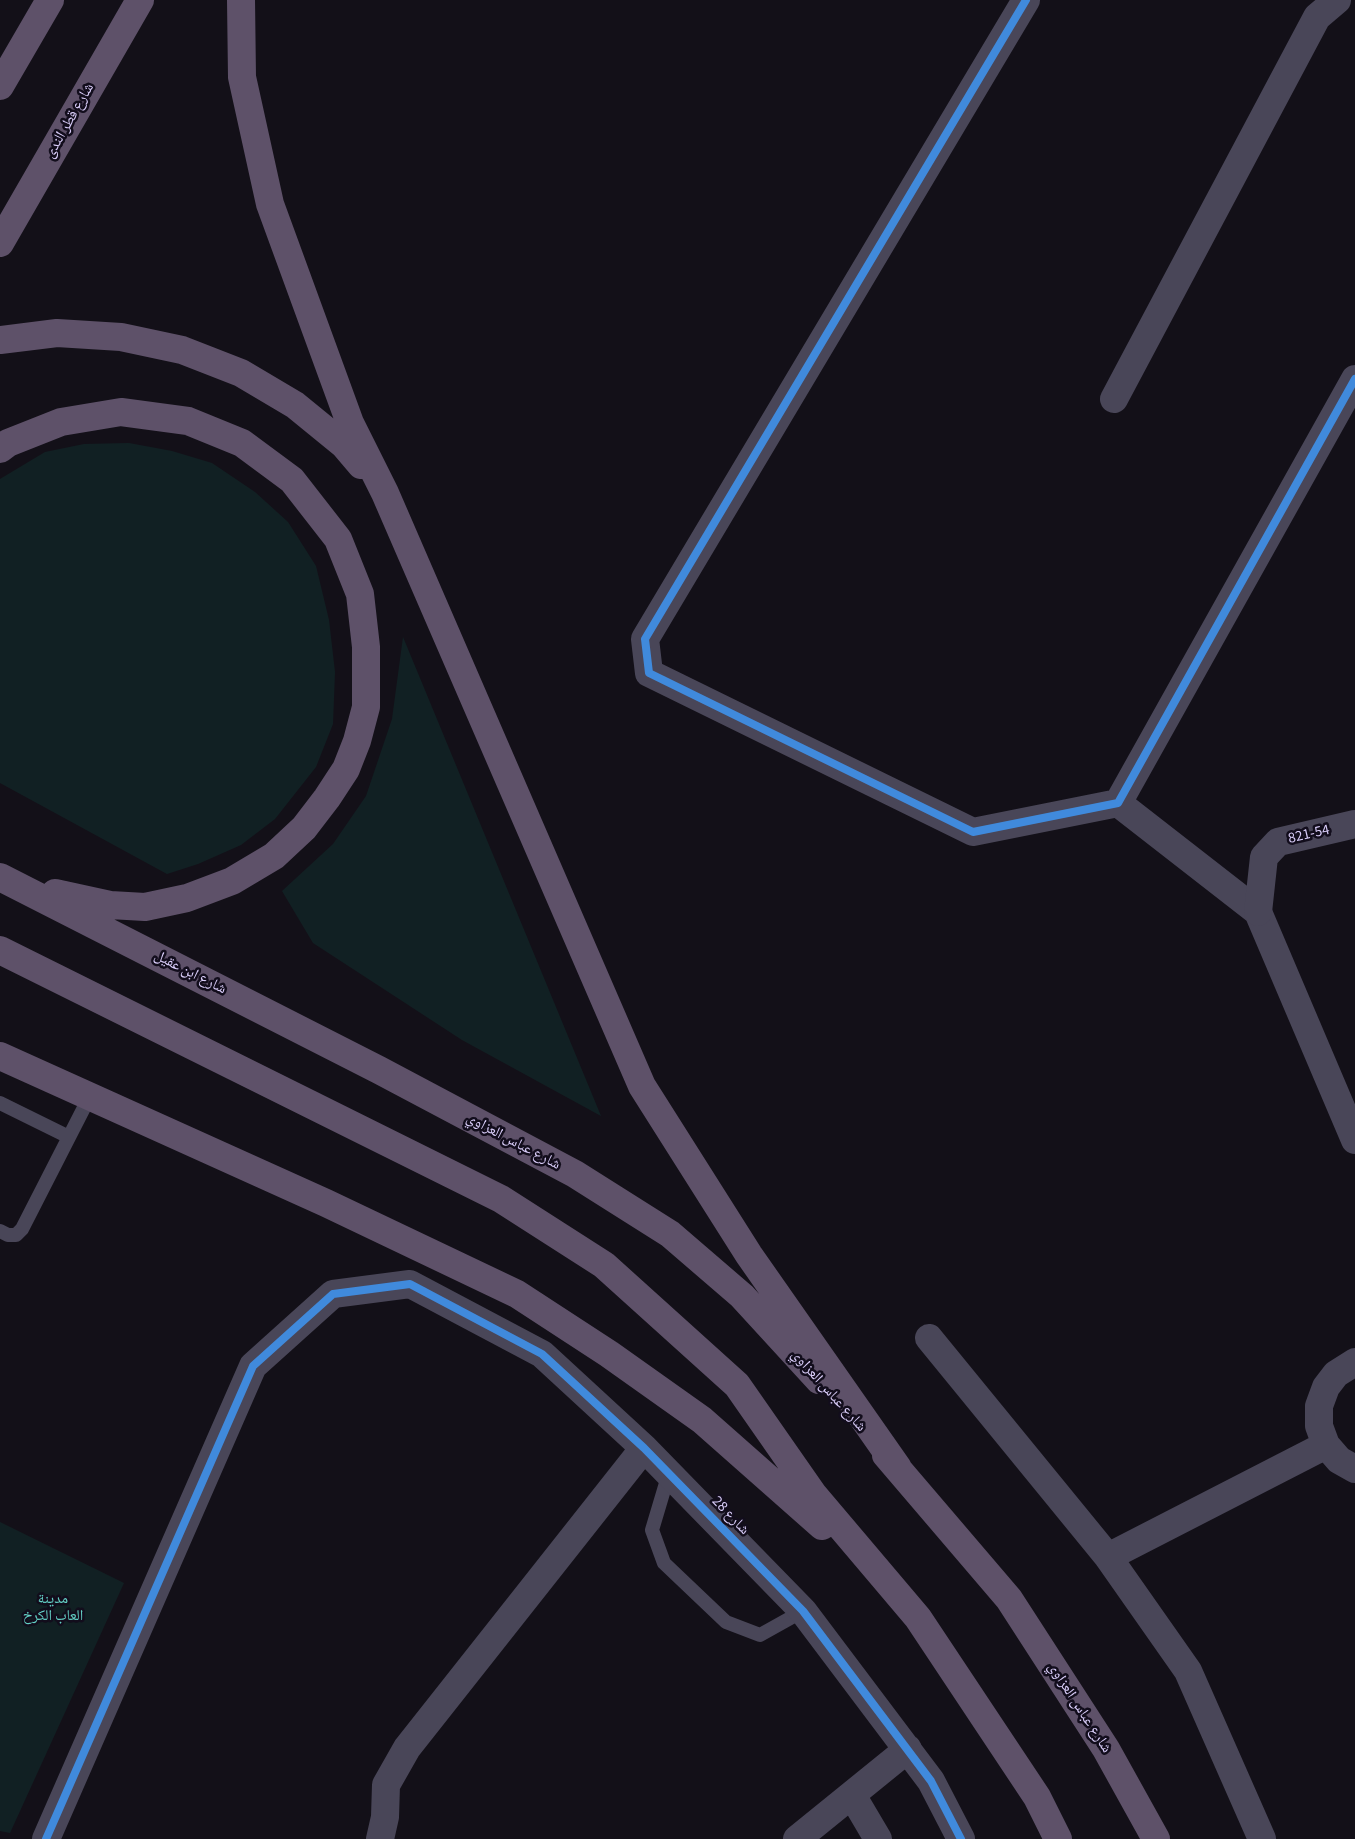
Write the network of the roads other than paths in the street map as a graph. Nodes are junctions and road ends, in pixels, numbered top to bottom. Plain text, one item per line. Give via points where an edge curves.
1 (50, 0) edge
2 (140, 0) edge
3 (242, 0) edge
4 (1026, 0) edge
5 (1337, 0) edge
6 (0, 86) edge
7 (0, 243) edge
8 (0, 340) edge
9 (1355, 379) edge
10 (1114, 399) dead end
11 (0, 449) edge
12 (385, 493) junction
13 (1118, 802) junction
14 (1355, 824) edge
15 (10, 881) edge
16 (1258, 912) junction
17 (0, 950) edge
18 (0, 1056) edge
19 (379, 1070) joint
20 (90, 1096) junction
21 (0, 1103) edge
22 (69, 1137) junction
23 (1355, 1140) edge
24 (0, 1231) edge
25 (929, 1338) dead end
26 (1355, 1362) edge
27 (1326, 1446) junction
28 (644, 1448) junction
29 (898, 1468) junction
30 (1355, 1469) edge
31 (669, 1473) junction
32 (1108, 1557) junction
33 (888, 1583) junction
34 (803, 1611) junction
35 (908, 1749) junction
36 (852, 1795) junction
37 (46, 1839) edge
38 (380, 1839) edge
39 (797, 1839) edge
40 (878, 1839) edge
41 (961, 1839) edge
42 (1058, 1839) edge
43 (1156, 1839) edge
44 (1262, 1839) edge

1 - 6 main road
2 - 7 main road, شارع قطر الندى
3 - 12 main road via 242,77 270,204 350,423
4 - 13 street via 645,639 649,673 973,832
5 - 10 street via 1317,17
8 - 12 main road via 57,333 120,337 182,350 241,373 295,405 337,439
9 - 13 street
11 - 15 main road via 61,422 121,412 188,421 242,443 292,480 338,539 360,594 366,647 366,707 346,769 304,828 274,856 232,880 187,898 145,906 110,905
12 - 29 main road via 642,1086 749,1255
13 - 16 street
14 - 16 street, 821-54 via 1278,842 1264,857
15 - 19 main road, شارع ابن عقيل
16 - 23 street
17 - 33 main road via 501,1199 604,1265 737,1385 813,1494
18 - 20 main road
19 - 29 main road, شارع عباس العزاوي via 575,1174 670,1234 742,1296
20 - 22 lane
20 - 33 main road via 517,1294 702,1420
21 - 22 lane
22 - 24 lane via 22,1229 16,1235
25 - 32 street
26 - 27 street via 1336,1374 1326,1387 1319,1406 1319,1426
27 - 30 street via 1339,1460
27 - 32 street
28 - 31 street, شارع 28
28 - 37 street, شارع 28 via 542,1354 410,1284 333,1294 253,1366
28 - 38 street via 407,1748 386,1785 385,1817
29 - 43 main road, شارع عباس العزاوي via 1009,1599 1106,1749
31 - 34 street, شارع 28
31 - 34 lane via 652,1530 664,1563 726,1622 760,1635
32 - 44 street via 1188,1671
33 - 42 main road via 918,1618 1032,1789
34 - 35 street, شارع 28
35 - 36 street
35 - 41 street, شارع 28 via 931,1781
36 - 39 street
36 - 40 street

